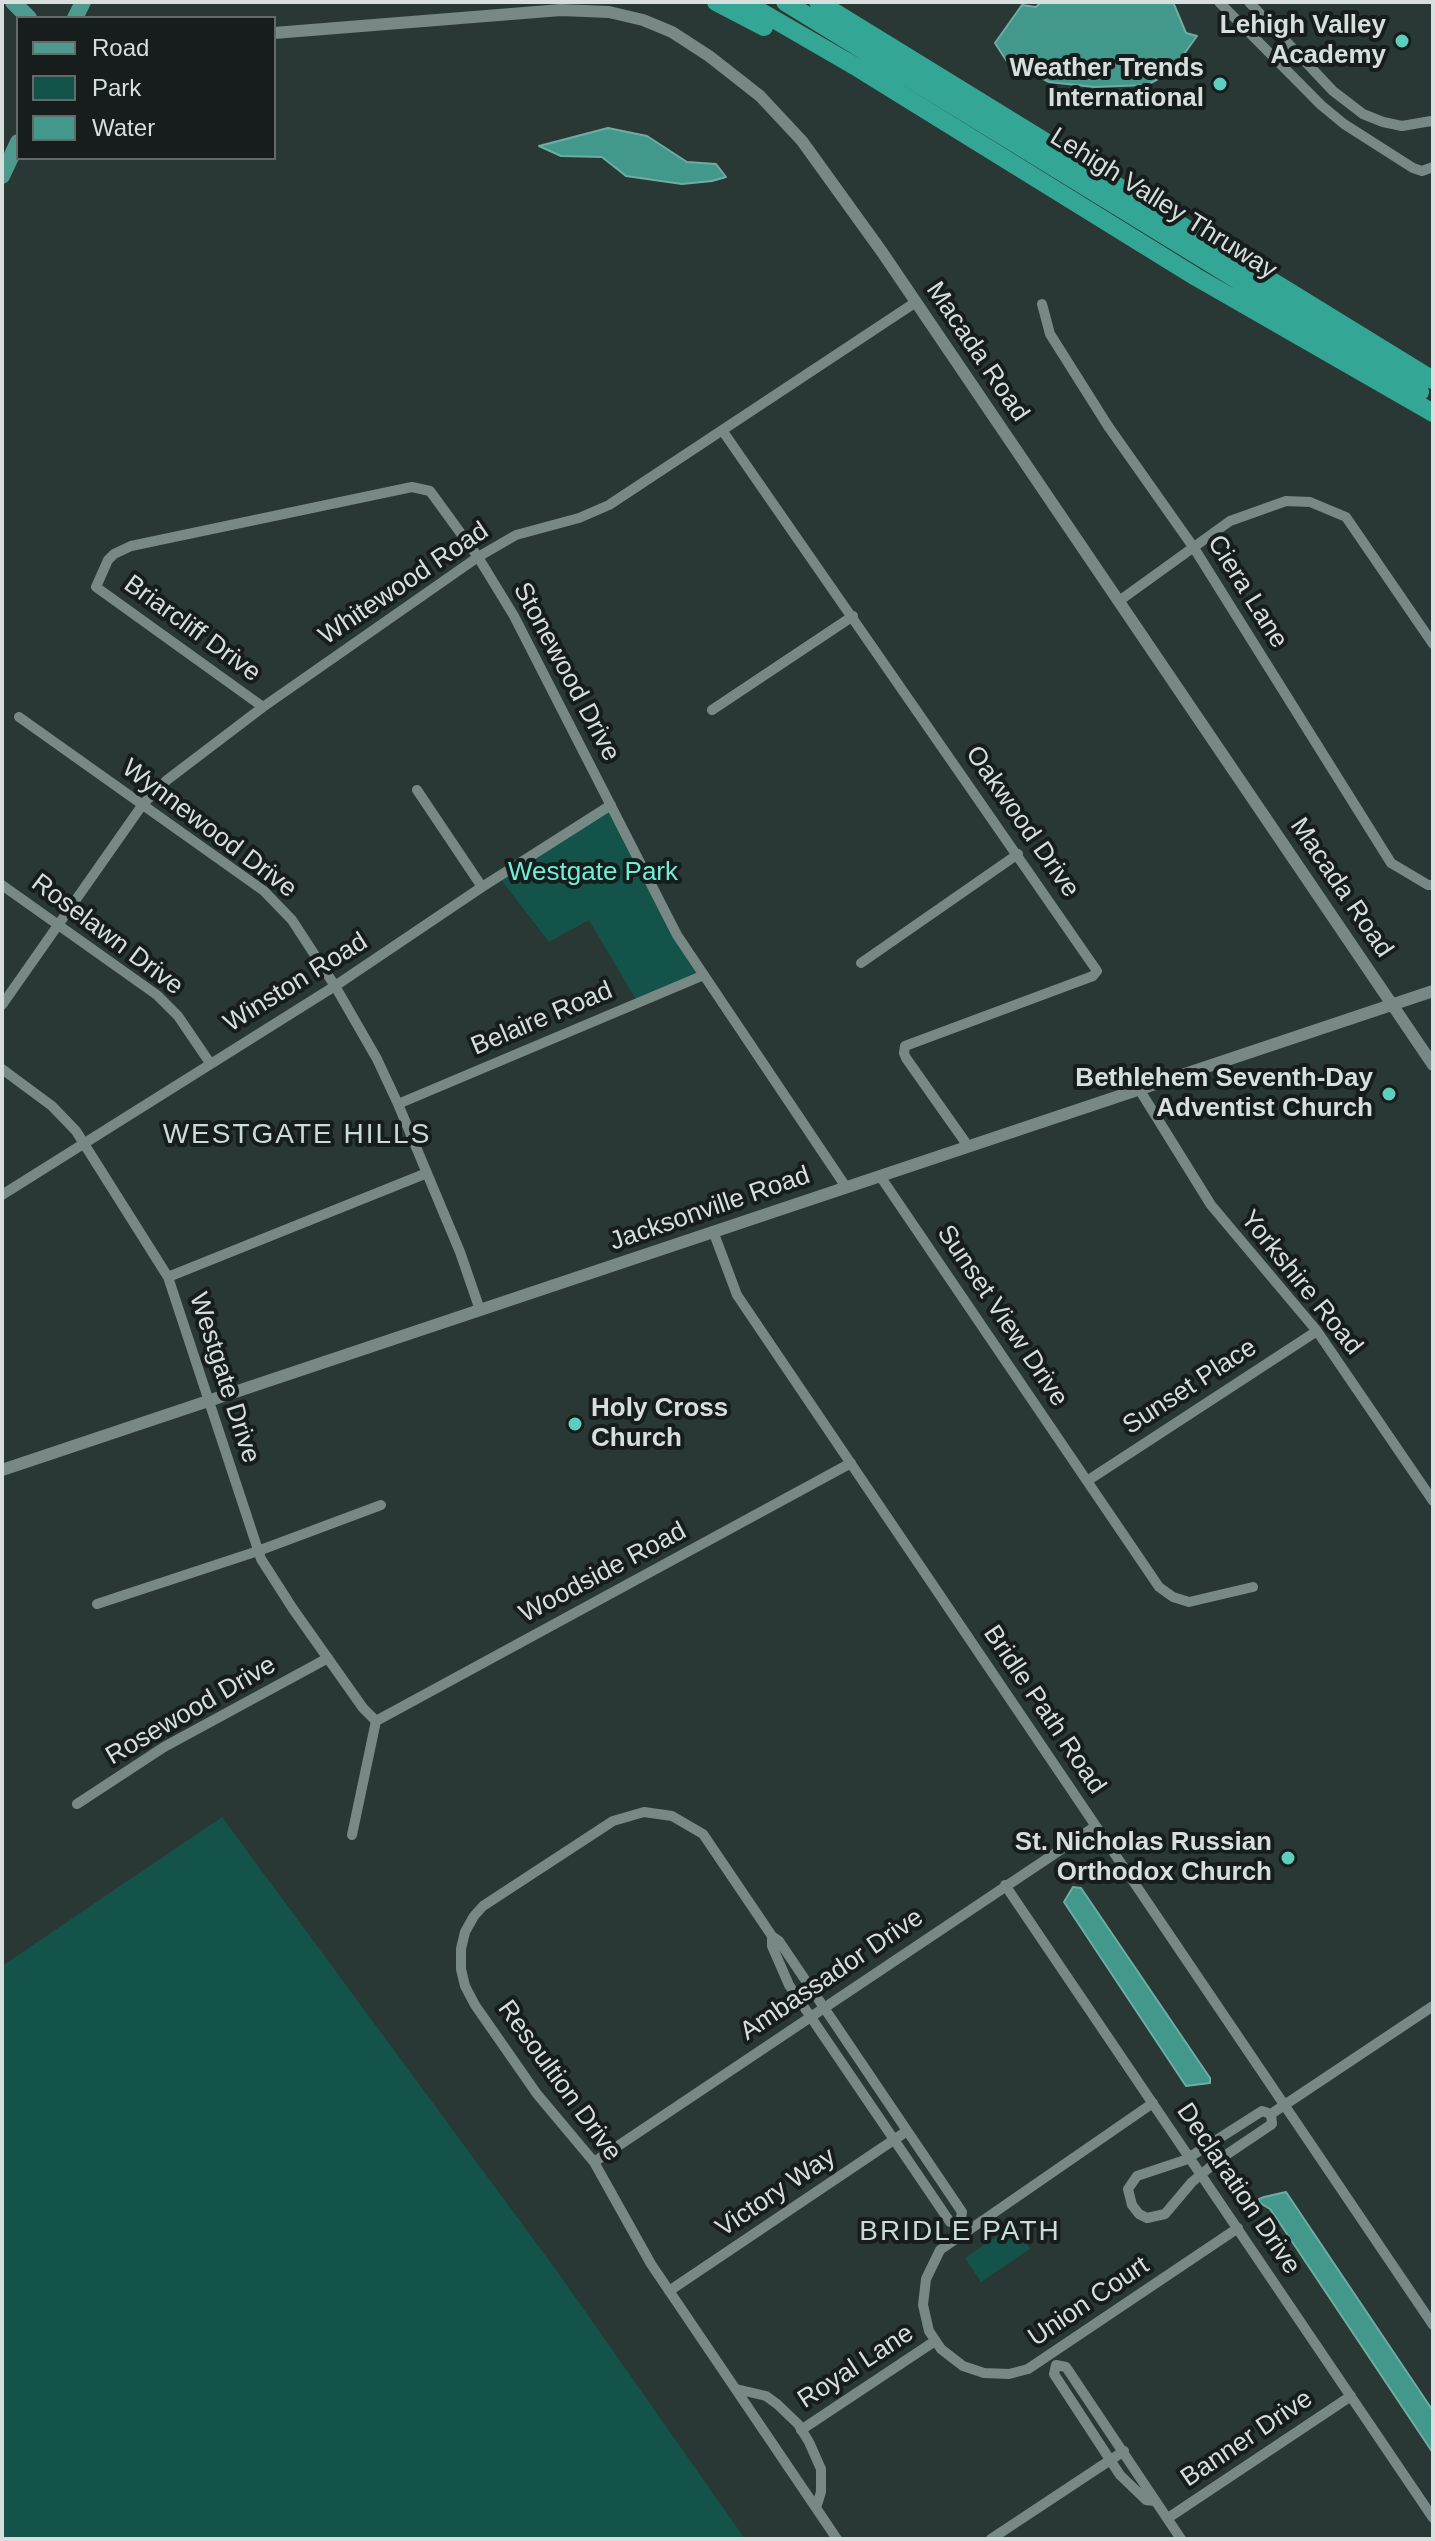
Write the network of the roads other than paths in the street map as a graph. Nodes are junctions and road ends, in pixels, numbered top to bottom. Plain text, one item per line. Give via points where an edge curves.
1 (716, 2) edge
2 (744, 2) edge
3 (785, 2) edge
4 (818, 2) edge
5 (829, 2) edge
6 (1219, 2) edge
7 (1249, 2) edge
8 (276, 33) edge
9 (868, 33) junction
10 (943, 121) junction
11 (1433, 122) edge
12 (16, 146) edge
13 (1433, 167) edge
14 (2, 176) edge
15 (916, 302) junction
16 (1042, 304) dead end
17 (1433, 380) edge
18 (1433, 400) edge
19 (1433, 413) edge
20 (722, 430) junction
21 (1194, 548) junction
22 (478, 557) junction
23 (96, 587) joint
24 (1119, 601) junction
25 (853, 616) junction
26 (1433, 644) edge
27 (263, 707) junction
28 (712, 710) dead end
29 (19, 717) dead end
30 (417, 790) dead end
31 (143, 804) junction
32 (611, 805) junction
33 (1018, 854) junction
34 (2, 885) edge
35 (1433, 885) edge
36 (482, 887) junction
37 (59, 925) junction
38 (861, 963) dead end
39 (704, 975) junction
40 (335, 986) junction
41 (1433, 991) edge
42 (1393, 1004) junction
43 (2, 1005) edge
44 (210, 1063) junction
45 (1433, 1065) edge
46 (2, 1069) edge
47 (1139, 1089) junction
48 (398, 1104) junction
49 (84, 1142) junction
50 (968, 1146) junction
51 (427, 1173) junction
52 (880, 1176) junction
53 (846, 1187) junction
54 (2, 1195) edge
55 (713, 1231) junction
56 (168, 1277) junction
57 (480, 1310) junction
58 (1317, 1331) junction
59 (208, 1401) junction
60 (851, 1463) junction
61 (2, 1470) edge
62 (1087, 1481) junction
63 (1433, 1501) edge
64 (381, 1505) dead end
65 (258, 1551) junction
66 (1253, 1587) dead end
67 (97, 1604) dead end
68 (328, 1658) junction
69 (376, 1721) junction
70 (77, 1804) dead end
71 (1096, 1826) junction
72 (352, 1835) dead end
73 (1005, 1885) junction
74 (772, 1936) junction
75 (1433, 2006) edge
76 (824, 2007) junction
77 (811, 2016) junction
78 (1153, 2103) junction
79 (1285, 2105) junction
80 (1271, 2114) junction
81 (907, 2131) junction
82 (894, 2140) junction
83 (1190, 2157) junction
84 (594, 2162) junction
85 (1201, 2174) junction
86 (962, 2227) junction
87 (1238, 2228) junction
88 (669, 2291) junction
89 (1433, 2325) edge
90 (935, 2341) junction
91 (1053, 2360) junction
92 (736, 2389) junction
93 (1351, 2396) junction
94 (801, 2430) junction
95 (1124, 2451) junction
96 (1110, 2459) junction
97 (1154, 2501) junction
98 (816, 2508) junction
99 (1168, 2518) junction
100 (1433, 2518) edge
101 (837, 2539) edge
102 (991, 2539) edge
103 (1181, 2539) edge

1 - 10 highway
2 - 10 highway
3 - 18 highway, Lehigh Valley Thruway
4 - 9 highway, Lehigh Valley Thruway
5 - 9 highway
6 - 13 street via 1344,124 1413,168
7 - 11 street via 1333,91 1363,114 1402,126
8 - 15 street, Macada Road via 561,10 609,12 657,25 709,56 774,109 818,162
9 - 17 highway, Lehigh Valley Thruway
10 - 19 highway via 1196,277
12 - 14 main road
15 - 20 street, Whitewood Road
15 - 24 street, Macada Road
16 - 21 street, Ciera Lane via 1050,334
20 - 22 street, Whitewood Road via 595,513 516,535
20 - 25 street, Oakwood Drive
21 - 24 street
21 - 26 street via 1230,521 1286,501 1310,502 1346,517
21 - 35 street, Ciera Lane via 1391,863
22 - 23 street, Stonewood Drive via 436,497 412,487 131,546 108,560
22 - 27 street, Whitewood Road
22 - 32 street, Stonewood Drive
23 - 27 street, Briarcliff Drive
24 - 42 street, Macada Road
25 - 28 street
25 - 33 street, Oakwood Drive
27 - 31 street, Whitewood Road
29 - 31 street, Wynnewood Drive
30 - 36 street
31 - 37 street, Whitewood Road
31 - 40 street, Wynnewood Drive via 274,899
32 - 36 street, Winston Road
32 - 39 street, Stonewood Drive via 677,935
33 - 38 street
33 - 50 street, Oakwood Drive via 1097,971 905,1046 906,1058
34 - 37 street, Roselawn Drive
36 - 40 street, Winston Road
37 - 43 street, Whitewood Road
37 - 44 street, Roselawn Drive via 167,1004
39 - 48 street, Belaire Road
39 - 53 street, Stonewood Drive
40 - 44 street, Winston Road
40 - 48 street, Wynnewood Drive
41 - 42 street, Jacksonville Road
42 - 45 street, Macada Road
42 - 47 street, Jacksonville Road
44 - 49 street, Winston Road
46 - 49 street, Westgate Drive via 59,1112
47 - 50 street, Jacksonville Road
47 - 58 street, Yorkshire Road via 1211,1205
48 - 51 street, Wynnewood Drive
49 - 54 street, Winston Road
49 - 56 street, Westgate Drive
50 - 52 street, Jacksonville Road
51 - 56 street
51 - 57 street, Wynnewood Drive
52 - 53 street, Jacksonville Road
52 - 62 street, Sunset View Drive
53 - 55 street, Jacksonville Road
55 - 57 street, Jacksonville Road
55 - 60 street, Bridle Path Road via 737,1295
56 - 59 street, Westgate Drive
57 - 59 street, Jacksonville Road
58 - 62 street, Sunset Place
58 - 63 street, Yorkshire Road
59 - 61 street, Jacksonville Road
59 - 65 street, Westgate Drive
60 - 69 street, Woodside Road
60 - 71 street, Bridle Path Road
62 - 66 street, Sunset View Drive via 1144,1567 1173,1597 1189,1602
64 - 65 street
65 - 67 street
65 - 68 street, Westgate Drive
68 - 69 street, Westgate Drive
68 - 70 street, Rosewood Drive via 164,1747
69 - 72 street
71 - 73 street, Ambassador Drive
71 - 79 street, Bridle Path Road
73 - 76 street, Ambassador Drive
73 - 78 street, Declaration Drive
74 - 76 street, Resoultion Drive
74 - 77 street, Resoultion Drive via 781,1969
74 - 84 street, Resoultion Drive via 703,1834 657,1812 613,1821 479,1910 461,1949 469,1995 537,2094
75 - 79 street
76 - 77 street, Ambassador Drive
76 - 81 street, Resoultion Drive
77 - 82 street, Resoultion Drive
77 - 84 street, Ambassador Drive
78 - 83 street, Declaration Drive
78 - 86 street
79 - 80 street
79 - 89 street, Bridle Path Road
80 - 83 street via 1262,2111
80 - 85 street via 1272,2124
81 - 82 street, Victory Way
81 - 86 street, Resoultion Drive via 962,2212
82 - 86 street, Resoultion Drive via 950,2222
82 - 88 street, Victory Way
83 - 85 street, Declaration Drive
83 - 85 street via 1137,2176 1128,2189 1132,2205 1143,2216 1161,2216
84 - 88 street, Resoultion Drive
85 - 87 street, Declaration Drive
86 - 90 street via 940,2250 923,2288 924,2314
87 - 91 street, Union Court
87 - 93 street, Declaration Drive
88 - 92 street, Resoultion Drive
90 - 91 street, Union Court via 954,2361 984,2373 1024,2371
90 - 94 street, Royal Lane
91 - 95 street via 1066,2367
91 - 96 street via 1054,2374
92 - 94 street via 766,2396
92 - 98 street, Resoultion Drive
93 - 99 street, Banner Drive
93 - 100 street, Declaration Drive
94 - 98 street via 821,2469
95 - 96 street
95 - 97 street
96 - 97 street via 1125,2481
96 - 102 street
97 - 99 street
98 - 101 street, Resoultion Drive
99 - 103 street

